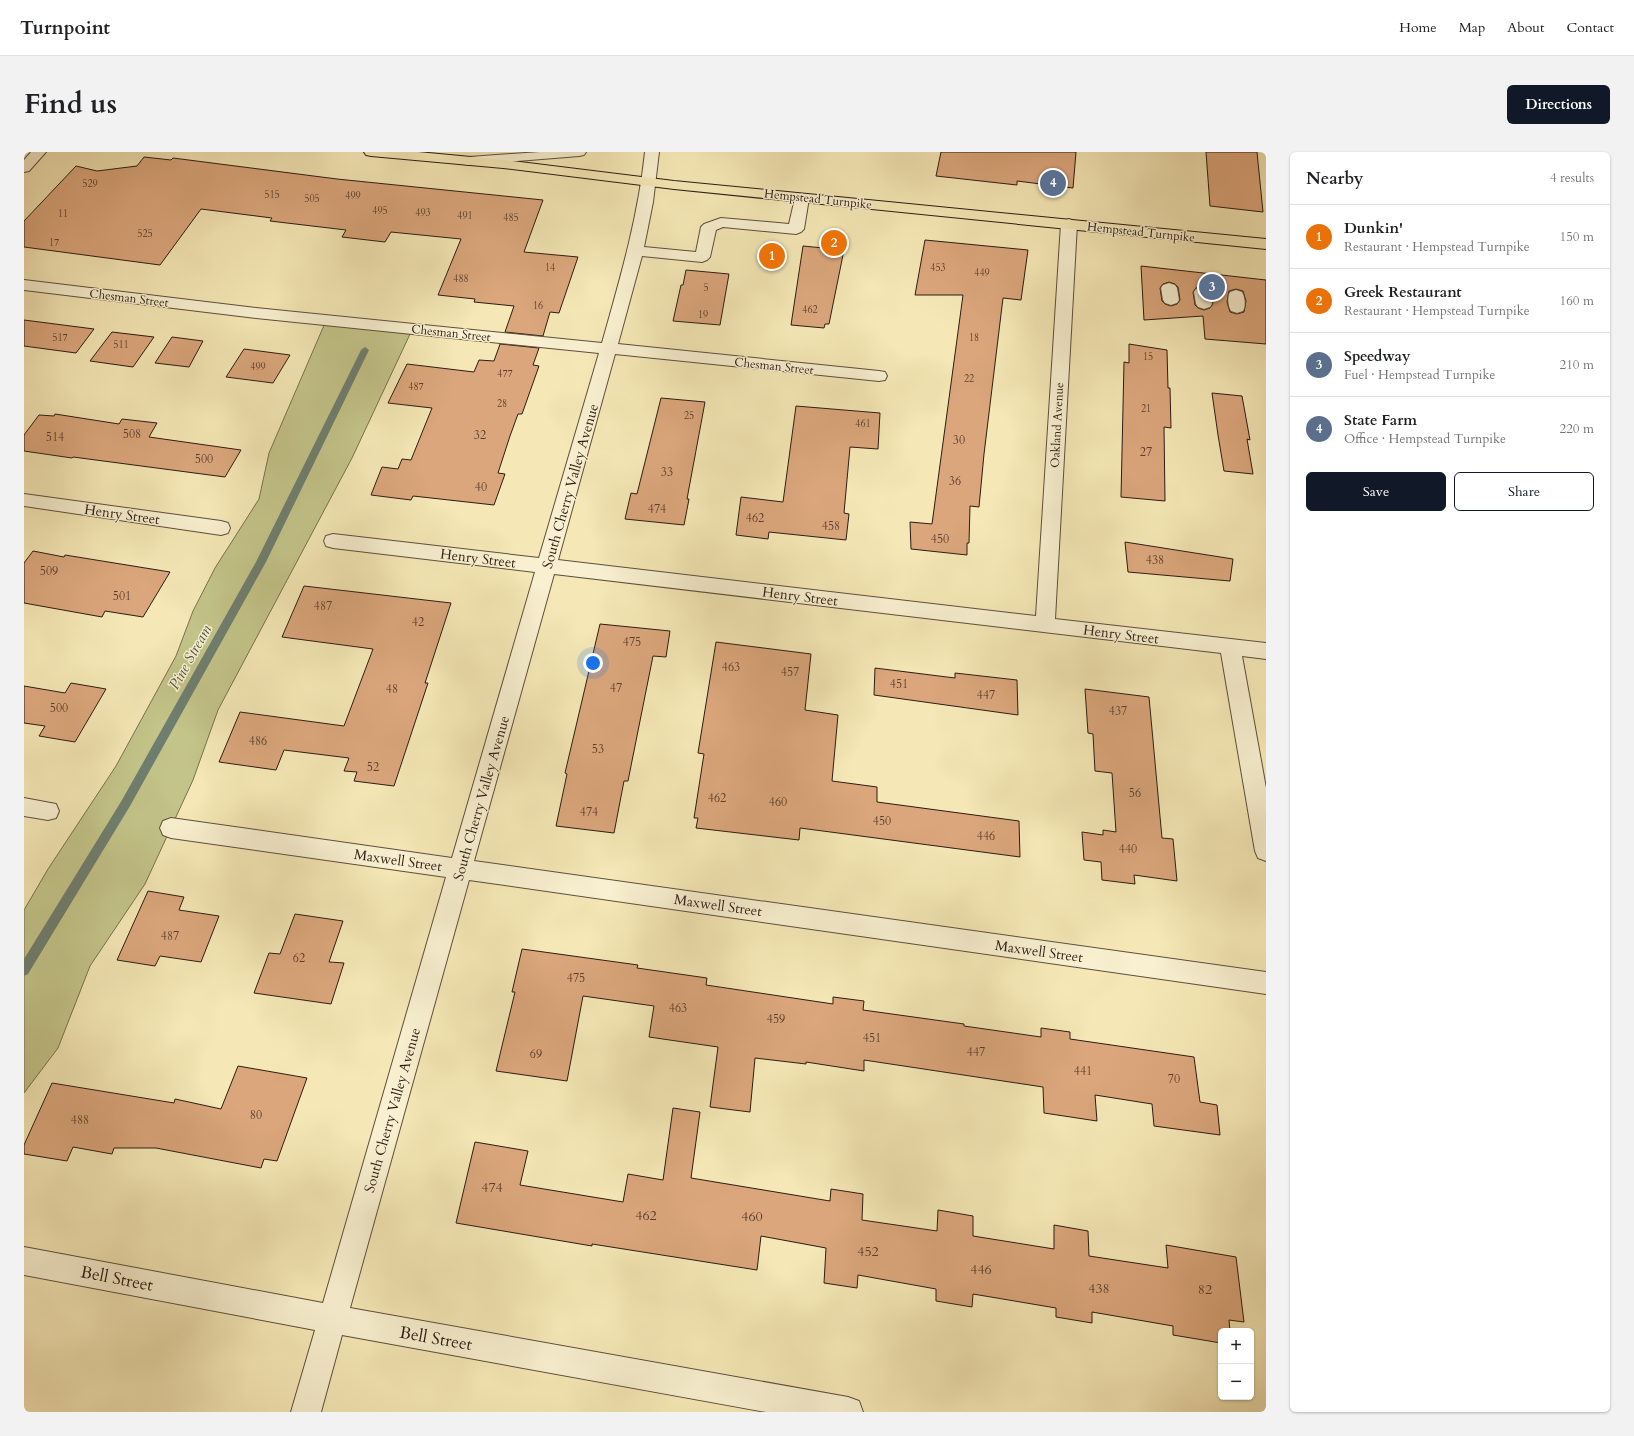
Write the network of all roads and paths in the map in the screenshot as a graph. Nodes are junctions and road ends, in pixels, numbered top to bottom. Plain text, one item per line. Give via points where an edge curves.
1 (39, 152) edge
2 (371, 152) edge
3 (579, 152) edge
4 (652, 152) edge
5 (469, 161) junction
6 (24, 168) edge
7 (650, 182) junction
8 (802, 198) junction
9 (1069, 224) junction
10 (1266, 244) edge
11 (635, 251) junction
12 (24, 285) edge
13 (608, 349) junction
14 (879, 376) dead end
15 (24, 500) edge
16 (221, 528) dead end
17 (333, 541) dead end
18 (547, 566) junction
19 (1045, 625) junction
20 (1230, 647) junction
21 (1266, 651) edge
22 (24, 807) edge
23 (48, 811) dead end
24 (171, 828) dead end
25 (1266, 851) edge
26 (461, 869) junction
27 (1266, 983) edge
28 (24, 1261) edge
29 (333, 1319) junction
30 (306, 1412) edge
31 (848, 1412) edge

1 - 6 street
2 - 5 main road, Hempstead Turnpike
3 - 5 street
4 - 7 street, South Cherry Valley Avenue
5 - 7 main road, Hempstead Turnpike
7 - 8 main road, Hempstead Turnpike
7 - 11 street, South Cherry Valley Avenue
8 - 9 main road, Hempstead Turnpike
8 - 11 street via 796,230 721,222 709,227 702,257
9 - 10 main road, Hempstead Turnpike
9 - 19 street, Oakland Avenue
11 - 13 street, South Cherry Valley Avenue
12 - 13 street, Chesman Street via 256,313
13 - 14 street, Chesman Street
13 - 18 street, South Cherry Valley Avenue
15 - 16 street, Henry Street
17 - 18 street, Henry Street
18 - 19 street, Henry Street
18 - 26 street, South Cherry Valley Avenue
19 - 20 street, Henry Street
20 - 21 street, Henry Street
20 - 25 street
22 - 23 street
24 - 26 street, Maxwell Street
26 - 27 street, Maxwell Street
26 - 29 street, South Cherry Valley Avenue
28 - 29 street, Bell Street
29 - 30 street, South Cherry Valley Avenue
29 - 31 street, Bell Street

